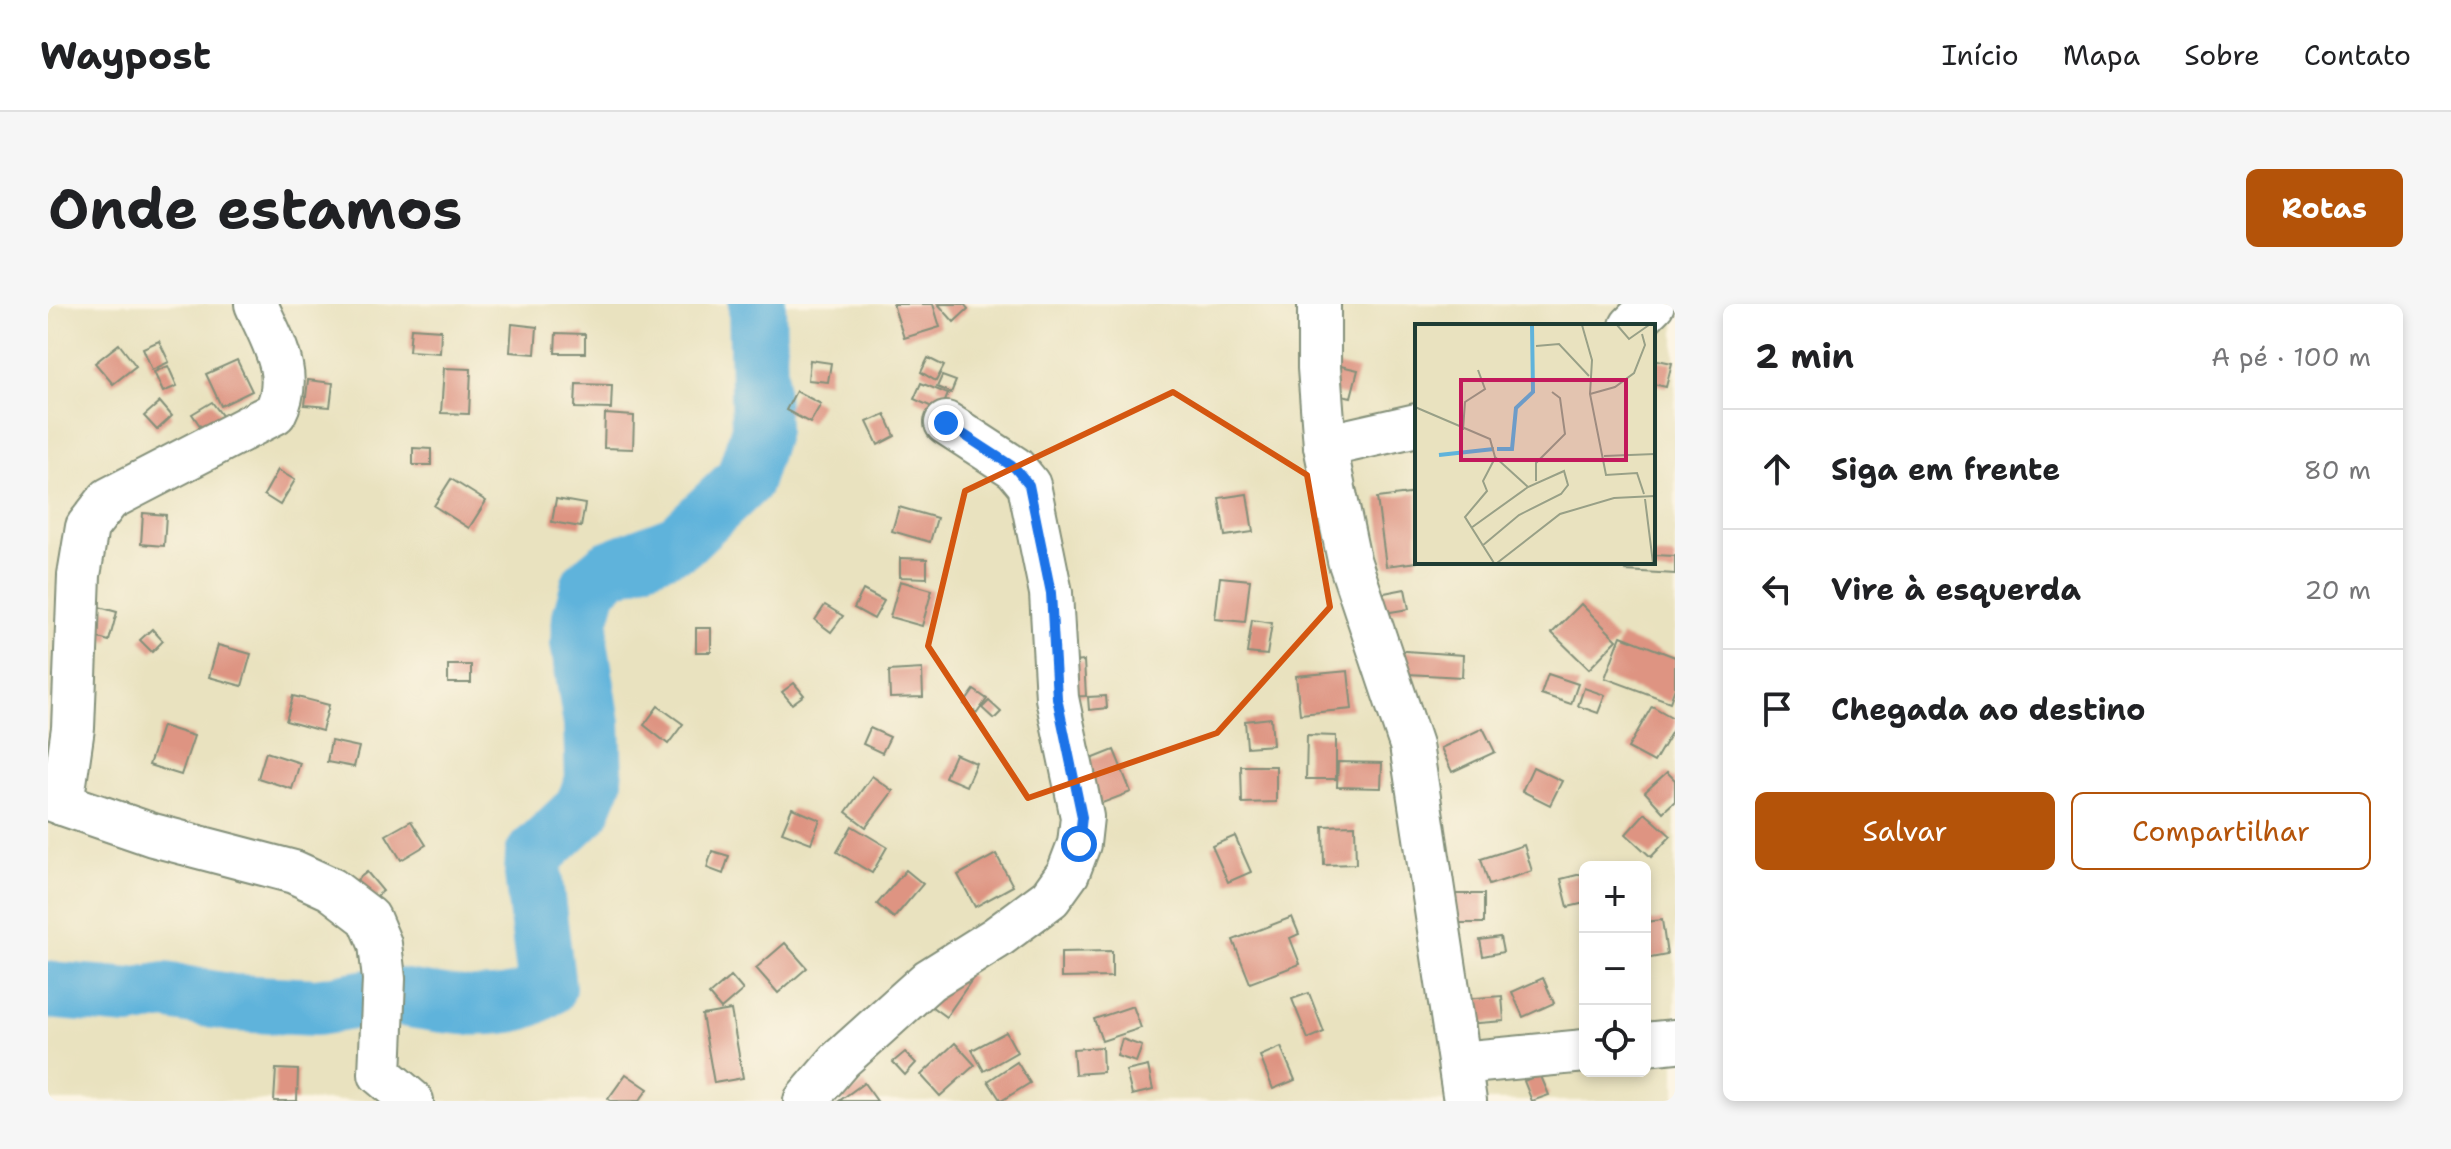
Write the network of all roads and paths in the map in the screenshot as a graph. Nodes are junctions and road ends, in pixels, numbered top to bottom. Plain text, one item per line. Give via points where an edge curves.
1 (256, 304) edge
2 (1319, 304) edge
3 (1653, 304) edge
4 (1633, 324) edge
5 (946, 423) dead end
6 (1415, 425) edge
7 (1325, 446) junction
8 (55, 802) edge
9 (1675, 1041) edge
10 (1651, 1043) edge
11 (1579, 1053) edge
12 (1463, 1082) edge
13 (373, 1088) edge
14 (412, 1101) edge
15 (805, 1101) edge

1 - 8 street via 283,366 283,397 275,413 109,499 87,527 79,575 73,728
2 - 7 street
3 - 4 street
5 - 15 street via 1015,468 1029,485 1051,593 1057,698 1082,817 1079,844 1068,873 1050,898 929,980 840,1060
6 - 7 street
7 - 12 street via 1349,560 1411,745
8 - 13 street via 153,835 294,872 331,889 369,918 380,944 384,995
9 - 10 street
11 - 12 street
13 - 14 street

